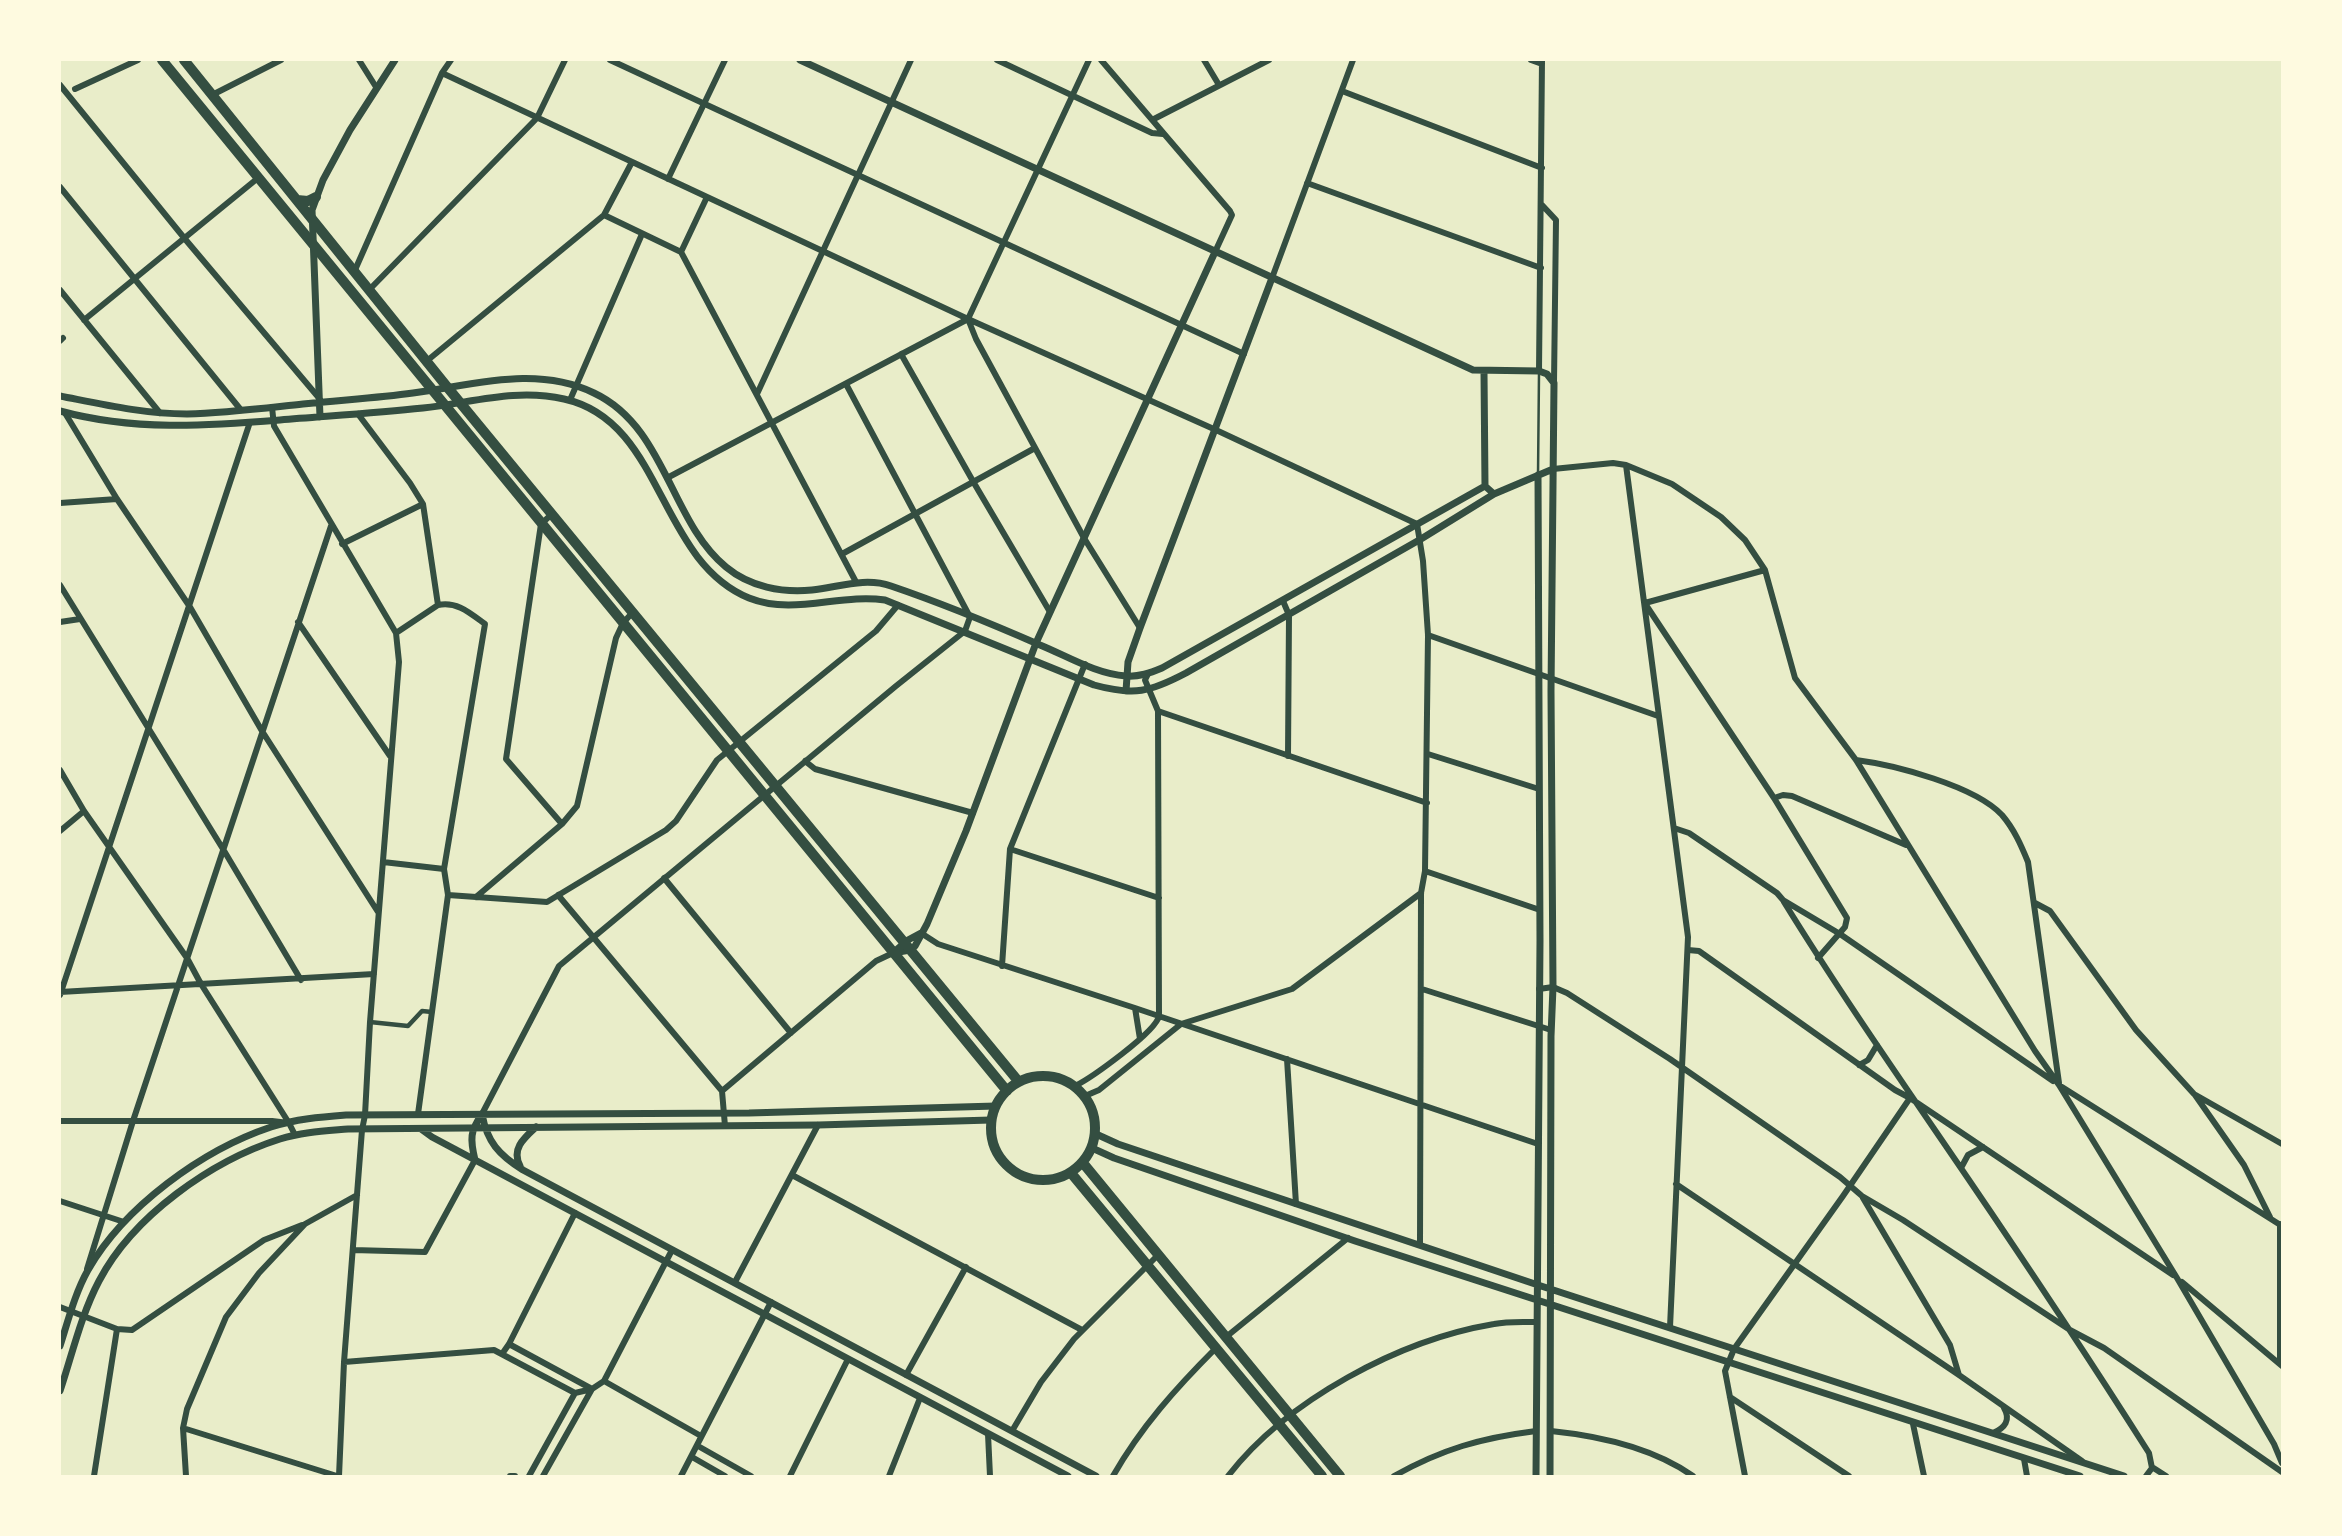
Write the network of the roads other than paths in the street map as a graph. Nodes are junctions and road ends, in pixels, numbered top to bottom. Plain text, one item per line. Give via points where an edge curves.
1 (138, 60) edge
2 (162, 60) edge
3 (184, 60) edge
4 (281, 60) edge
5 (359, 60) edge
6 (395, 60) edge
7 (451, 60) edge
8 (565, 60) edge
9 (610, 60) edge
10 (725, 60) edge
11 (800, 60) edge
12 (911, 60) edge
13 (997, 60) edge
14 (1089, 60) edge
15 (1101, 60) edge
16 (1203, 60) edge
17 (1269, 60) edge
18 (1353, 60) edge
19 (1531, 60) edge
20 (1542, 62) edge
21 (442, 74) junction
22 (60, 85) edge
23 (1219, 85) junction
24 (376, 87) junction
25 (75, 89) dead end
26 (1342, 91) junction
27 (212, 95) junction
28 (1073, 95) junction
29 (891, 102) junction
30 (704, 103) junction
31 (537, 118) junction
32 (1152, 120) junction
33 (1163, 134) junction
34 (632, 162) junction
35 (1542, 168) junction
36 (1038, 170) junction
37 (858, 175) junction
38 (258, 178) junction
39 (668, 178) junction
40 (1307, 183) junction
41 (60, 187) edge
42 (316, 197) junction
43 (707, 197) junction
44 (297, 200) junction
45 (1542, 205) junction
46 (604, 215) junction
47 (311, 218) junction
48 (642, 234) junction
49 (185, 239) junction
50 (1003, 242) junction
51 (313, 244) junction
52 (823, 251) junction
53 (681, 252) junction
54 (1215, 252) junction
55 (1541, 268) junction
56 (355, 270) junction
57 (1272, 278) junction
58 (134, 280) junction
59 (370, 289) junction
60 (60, 290) edge
61 (968, 319) junction
62 (84, 320) junction
63 (1182, 325) junction
64 (901, 354) junction
65 (1244, 354) junction
66 (428, 360) junction
67 (1539, 371) junction
68 (1484, 372) junction
69 (1554, 383) junction
70 (846, 384) junction
71 (576, 386) junction
72 (448, 387) junction
73 (432, 390) junction
74 (757, 394) junction
75 (60, 396) edge
76 (1148, 399) junction
77 (320, 400) junction
78 (570, 400) junction
79 (460, 402) junction
80 (445, 405) junction
81 (272, 407) junction
82 (241, 410) junction
83 (62, 412) edge
84 (160, 412) junction
85 (358, 414) junction
86 (320, 417) junction
87 (273, 421) junction
88 (250, 422) junction
89 (772, 424) junction
90 (1216, 430) junction
91 (1035, 448) junction
92 (1626, 465) junction
93 (1553, 469) junction
94 (1538, 475) junction
95 (667, 478) junction
96 (974, 483) junction
97 (1485, 486) junction
98 (1494, 494) junction
99 (117, 499) junction
100 (60, 503) edge
101 (423, 504) junction
102 (552, 514) junction
103 (915, 515) junction
104 (541, 524) junction
105 (1417, 524) junction
106 (331, 526) junction
107 (1084, 538) junction
108 (1421, 539) junction
109 (342, 544) junction
110 (842, 554) junction
111 (1765, 570) junction
112 (856, 582) junction
113 (60, 585) edge
114 (1283, 601) junction
115 (1645, 603) junction
116 (438, 605) junction
117 (898, 605) junction
118 (190, 607) junction
119 (1050, 611) junction
120 (633, 612) junction
121 (1289, 615) junction
122 (970, 617) junction
123 (80, 619) junction
124 (60, 621) edge
125 (298, 622) junction
126 (623, 623) junction
127 (1140, 628) junction
128 (965, 631) junction
129 (396, 633) junction
130 (1428, 635) junction
131 (1036, 643) junction
132 (1030, 658) junction
133 (1084, 664) junction
134 (1148, 674) junction
135 (1539, 674) junction
136 (1127, 676) junction
137 (1552, 677) junction
138 (1079, 678) junction
139 (1150, 690) junction
140 (1125, 691) junction
141 (1158, 711) junction
142 (1658, 716) junction
143 (148, 729) junction
144 (262, 731) junction
145 (739, 742) junction
146 (727, 751) junction
147 (1428, 754) junction
148 (1288, 756) junction
149 (391, 757) junction
150 (805, 761) junction
151 (1856, 761) junction
152 (60, 770) edge
153 (775, 786) junction
154 (1539, 789) junction
155 (764, 795) junction
156 (1774, 798) junction
157 (1427, 803) junction
158 (84, 811) junction
159 (973, 813) junction
160 (562, 824) junction
161 (1674, 828) junction
162 (60, 831) edge
163 (108, 845) junction
164 (1908, 846) junction
165 (223, 849) junction
166 (1010, 849) junction
167 (383, 862) junction
168 (444, 869) junction
169 (1425, 871) junction
170 (664, 878) junction
171 (1421, 893) junction
172 (448, 895) junction
173 (558, 895) junction
174 (476, 897) junction
175 (1159, 898) junction
176 (1783, 900) junction
177 (2035, 903) junction
178 (1539, 911) junction
179 (378, 913) junction
180 (921, 933) junction
181 (1840, 934) junction
182 (593, 937) junction
183 (908, 946) junction
184 (1688, 950) junction
185 (893, 953) junction
186 (187, 958) junction
187 (1818, 958) junction
188 (1002, 966) junction
189 (374, 974) junction
190 (301, 980) junction
191 (201, 984) junction
192 (177, 986) junction
193 (1553, 987) junction
194 (1422, 989) junction
195 (1539, 989) junction
196 (60, 993) edge
197 (1135, 1008) junction
198 (432, 1012) junction
199 (1159, 1016) junction
200 (370, 1022) junction
201 (1181, 1024) junction
202 (1539, 1026) junction
203 (1551, 1030) junction
204 (791, 1033) junction
205 (1140, 1039) junction
206 (1877, 1045) junction
207 (1287, 1059) junction
208 (1859, 1065) junction
209 (1681, 1067) junction
210 (1019, 1082) junction
211 (2059, 1085) junction
212 (1075, 1086) junction
213 (722, 1091) junction
214 (1007, 1091) junction
215 (2193, 1094) junction
216 (1085, 1096) junction
217 (1910, 1098) junction
218 (1421, 1105) junction
219 (996, 1106) junction
220 (724, 1113) junction
221 (418, 1114) junction
222 (482, 1114) junction
223 (365, 1115) junction
224 (992, 1120) junction
225 (60, 1121) edge
226 (133, 1121) junction
227 (289, 1122) junction
228 (818, 1125) junction
229 (725, 1126) junction
230 (536, 1127) junction
231 (421, 1128) junction
232 (472, 1128) junction
233 (484, 1128) junction
234 (362, 1130) junction
235 (1096, 1133) junction
236 (295, 1135) junction
237 (1538, 1144) junction
238 (2283, 1144) edge
239 (1983, 1147) junction
240 (1092, 1148) junction
241 (475, 1160) junction
242 (1083, 1163) junction
243 (1961, 1168) junction
244 (523, 1170) junction
245 (1071, 1173) junction
246 (792, 1175) junction
247 (1676, 1184) junction
248 (1850, 1186) junction
249 (357, 1195) junction
250 (1862, 1196) junction
251 (60, 1201) edge
252 (1296, 1204) junction
253 (575, 1213) junction
254 (104, 1216) junction
255 (2270, 1218) junction
256 (124, 1222) junction
257 (305, 1224) junction
258 (2281, 1225) edge
259 (1348, 1238) junction
260 (1420, 1245) junction
261 (353, 1250) junction
262 (672, 1250) junction
263 (1158, 1255) junction
264 (666, 1262) junction
265 (1148, 1264) junction
266 (1796, 1264) junction
267 (966, 1267) junction
268 (86, 1273) junction
269 (2177, 1278) junction
270 (735, 1282) junction
271 (1538, 1285) junction
272 (1550, 1289) junction
273 (1537, 1298) junction
274 (771, 1302) junction
275 (1551, 1304) junction
276 (60, 1307) edge
277 (71, 1311) junction
278 (764, 1314) junction
279 (85, 1316) junction
280 (1537, 1322) junction
281 (1670, 1327) junction
282 (117, 1329) junction
283 (1082, 1330) junction
284 (2070, 1330) junction
285 (1226, 1337) junction
286 (509, 1344) junction
287 (60, 1346) edge
288 (1216, 1348) junction
289 (1734, 1349) junction
290 (502, 1354) junction
291 (848, 1359) junction
292 (1729, 1361) junction
293 (344, 1362) junction
294 (2281, 1365) edge
295 (906, 1375) junction
296 (1959, 1375) junction
297 (604, 1381) junction
298 (592, 1389) junction
299 (60, 1391) edge
300 (575, 1393) junction
301 (1730, 1396) junction
302 (920, 1398) junction
303 (2003, 1406) junction
304 (1290, 1415) junction
305 (1278, 1424) junction
306 (1913, 1424) junction
307 (183, 1428) junction
308 (1012, 1431) junction
309 (1536, 1431) junction
310 (1551, 1431) junction
311 (1993, 1433) junction
312 (988, 1434) junction
313 (701, 1436) junction
314 (698, 1446) junction
315 (692, 1457) junction
316 (2024, 1459) junction
317 (2283, 1463) edge
318 (2087, 1464) junction
319 (2152, 1467) junction
320 (2283, 1472) edge
321 (94, 1476) edge
322 (186, 1476) edge
323 (338, 1476) edge
324 (529, 1476) edge
325 (543, 1476) edge
326 (681, 1476) edge
327 (725, 1476) edge
328 (751, 1476) edge
329 (790, 1476) edge
330 (889, 1476) edge
331 (990, 1476) edge
332 (1068, 1476) edge
333 (1096, 1476) edge
334 (1113, 1476) edge
335 (1228, 1476) edge
336 (1322, 1476) edge
337 (1340, 1476) edge
338 (1394, 1476) edge
339 (1536, 1476) edge
340 (1550, 1476) edge
341 (1693, 1476) edge
342 (1745, 1476) edge
343 (1849, 1476) edge
344 (1924, 1476) edge
345 (2028, 1476) edge
346 (2080, 1476) edge
347 (2124, 1476) edge
348 (2146, 1476) edge
349 (2166, 1476) edge

1 - 25 street
2 - 38 main road
3 - 27 main road
4 - 27 street
5 - 24 street
6 - 24 street
7 - 21 street
8 - 31 street
9 - 30 street
10 - 30 street
11 - 29 street
12 - 29 street
13 - 28 street
14 - 28 street
15 - 32 street
16 - 23 street
17 - 23 street
18 - 26 street
19 - 20 street
20 - 35 street
21 - 31 street
21 - 56 street
22 - 49 street
23 - 32 street
24 - 42 street
26 - 35 street
26 - 40 street
27 - 44 main road
28 - 33 street
28 - 36 street
29 - 36 street
29 - 37 street
30 - 37 street
30 - 39 street
31 - 34 street
31 - 59 street
32 - 33 street
33 - 54 street via 1232,215
34 - 39 street
34 - 46 street
35 - 45 street
36 - 50 street
36 - 54 street
37 - 50 street
37 - 52 street
38 - 49 street
38 - 51 main road
39 - 43 street
40 - 55 street
40 - 57 street
41 - 58 street
42 - 44 main road
42 - 47 street
43 - 52 street
43 - 53 street
44 - 47 main road
45 - 55 street
45 - 69 street via 1556,220
46 - 48 street
46 - 66 street
47 - 51 street
47 - 56 main road
48 - 53 street
48 - 71 street
49 - 58 street
49 - 77 street
50 - 61 street
50 - 63 street
51 - 73 main road
51 - 77 street
52 - 61 street
52 - 74 street
53 - 74 street
54 - 57 street
54 - 63 street
55 - 67 street
56 - 59 main road
57 - 65 street
57 - 68 street
58 - 62 street
58 - 82 street
59 - 66 main road
60 - 62 street
61 - 64 street
61 - 76 street
61 - 91 street
62 - 84 street
63 - 65 street
63 - 76 street
64 - 70 street
64 - 96 street
65 - 90 street
66 - 72 main road
67 - 68 street
67 - 69 street
67 - 94 lane
68 - 97 street
69 - 93 street
70 - 89 street
70 - 103 street
71 - 72 street via 522,378
71 - 78 street
71 - 95 street via 627,416
72 - 73 street
72 - 79 main road
73 - 77 street
73 - 80 main road
74 - 89 street
75 - 84 street
76 - 90 street
76 - 107 street
77 - 81 street
77 - 86 street
78 - 79 street via 514,394
78 - 117 street via 604,416 626,438 691,549 711,574 734,591 774,604 860,597
79 - 80 street
79 - 102 main road
80 - 85 street
80 - 104 main road
81 - 82 street
81 - 87 street
82 - 84 street
83 - 88 street via 159,426
83 - 99 street
85 - 86 street
85 - 101 street
86 - 87 street
87 - 88 street
87 - 106 street
88 - 118 street
89 - 95 street
89 - 110 street
90 - 105 street
90 - 127 street
91 - 96 street
91 - 107 street
92 - 93 street
92 - 111 street via 1665,480 1721,517 1745,540
92 - 115 street
93 - 94 street
93 - 137 street
94 - 98 street
94 - 135 street
95 - 112 street via 708,548 741,577 793,591
96 - 103 street
96 - 119 street
97 - 98 street
97 - 105 street
98 - 108 street
99 - 100 street
99 - 118 street
101 - 109 street
101 - 116 street
102 - 104 street
102 - 120 main road
103 - 110 street
103 - 122 street
104 - 126 main road
104 - 160 street via 506,759
105 - 108 street
105 - 114 street
106 - 109 street
106 - 125 street
107 - 119 street
107 - 127 street
108 - 121 street
108 - 130 street
109 - 129 street
110 - 112 street
111 - 115 street
111 - 151 street via 1795,678
112 - 122 street via 888,585
113 - 123 street
114 - 121 street
114 - 134 street
115 - 142 street
115 - 156 street
116 - 129 street
116 - 168 street via 453,604 485,624
117 - 128 street
117 - 145 street via 876,631
118 - 143 street
118 - 144 street
119 - 131 street
120 - 126 street
120 - 145 main road
121 - 139 street
121 - 148 street
122 - 128 street
122 - 131 street
123 - 124 street
123 - 143 street
125 - 144 street
125 - 149 street
126 - 146 main road
126 - 160 street via 578,806
127 - 136 street
128 - 132 street
128 - 150 street
129 - 149 street via 399,662
130 - 135 street
130 - 147 street
131 - 132 street
131 - 133 street
132 - 138 street
132 - 159 street
133 - 136 street
133 - 138 street
134 - 136 street
134 - 139 street via 1145,680
135 - 137 street
135 - 154 street
136 - 140 street
137 - 142 street
137 - 193 street
138 - 140 street
138 - 166 street
139 - 140 street
139 - 141 street
141 - 148 street
141 - 175 street
142 - 161 street
143 - 163 street
143 - 165 street
144 - 165 street
144 - 179 street
145 - 146 street
145 - 153 main road
146 - 155 main road
146 - 173 street via 666,830
147 - 154 street
147 - 157 street
148 - 157 street
149 - 167 street
150 - 153 street
150 - 159 street via 815,769
151 - 164 street
151 - 177 street via 1945,783 1976,796 2001,814 2017,835 2028,862
152 - 158 street
153 - 155 street
153 - 183 main road
154 - 178 street
155 - 170 street
155 - 185 main road
156 - 164 street via 1792,796
156 - 181 street via 1847,918
157 - 169 street
158 - 162 street
158 - 163 street
159 - 180 street
160 - 174 street
161 - 176 street via 1689,833
161 - 184 street
163 - 186 street
163 - 196 street
164 - 211 street
165 - 186 street
165 - 190 street
166 - 175 street
166 - 188 street
167 - 168 street
167 - 179 street
168 - 172 street
169 - 171 street
169 - 178 street
170 - 182 street
170 - 204 street
171 - 194 street
171 - 201 street via 1292,989
172 - 174 street
172 - 198 street
173 - 174 street via 547,902
173 - 182 street
175 - 199 street
176 - 181 street
176 - 187 street
177 - 211 street
177 - 215 street via 2050,911 2136,1030
178 - 195 street
179 - 189 street
180 - 183 street
180 - 188 street via 938,944
181 - 187 street
181 - 211 street
182 - 213 street
182 - 222 street via 556,971
183 - 185 street
183 - 210 main road
184 - 208 street via 1699,951
184 - 209 street
185 - 204 street via 876,961
185 - 214 main road
186 - 191 street
186 - 192 street
187 - 206 street
188 - 197 street
189 - 190 street
189 - 200 street
190 - 191 street
191 - 192 street
191 - 227 street
192 - 196 street
192 - 226 street
193 - 195 street
193 - 203 street
193 - 209 street
194 - 202 street
194 - 218 street
195 - 202 street
197 - 199 street
197 - 205 street
198 - 200 street via 422,1011 408,1026
198 - 221 street
199 - 201 street
199 - 205 street via 1158,1023
200 - 223 street
201 - 207 street
201 - 216 street
202 - 203 street
202 - 237 street
203 - 272 street
204 - 213 street
205 - 212 street
206 - 208 street
206 - 217 street
207 - 218 street
207 - 252 street
208 - 217 street
209 - 247 street
209 - 248 street
210 - 212 main road via 1047,1076
210 - 214 main road
211 - 255 street
211 - 269 street
212 - 216 main road
213 - 220 street
214 - 219 main road
215 - 238 street
215 - 255 street via 2244,1165
216 - 235 main road
217 - 239 street
217 - 243 street
217 - 248 street
218 - 237 street
218 - 260 street
219 - 220 street
219 - 224 main road
220 - 222 street
220 - 229 street
221 - 222 street
221 - 223 street
222 - 232 street
222 - 233 street
223 - 227 street
223 - 234 street
224 - 228 street
224 - 245 main road via 995,1150 1014,1172 1043,1181
225 - 226 street
226 - 227 street
226 - 254 street
227 - 236 street
227 - 256 street via 249,1136 202,1161
228 - 229 street
228 - 246 street
229 - 230 street
230 - 233 street
230 - 244 street via 518,1147 516,1155
231 - 232 street
231 - 234 street
231 - 241 street
232 - 233 street
232 - 241 street
233 - 244 street via 495,1150
234 - 236 street
234 - 249 street
235 - 240 main road
235 - 252 street
236 - 279 street via 219,1166 156,1212 110,1263
237 - 271 street
239 - 243 street via 1968,1155
239 - 269 street
240 - 242 main road
240 - 259 street
241 - 253 street
241 - 261 street via 425,1252
242 - 245 main road
242 - 263 main road
243 - 284 street
244 - 262 street
245 - 265 main road
246 - 267 street
246 - 270 street
247 - 266 street
247 - 281 street
248 - 250 street
248 - 266 street
249 - 257 street
249 - 261 street
250 - 284 street
250 - 296 street via 1950,1345
251 - 254 street
252 - 260 street
253 - 264 street
253 - 286 street
254 - 256 street
254 - 268 street
255 - 258 street
256 - 268 street
257 - 282 street via 264,1240 137,1328
257 - 307 street via 226,1317
258 - 294 street
259 - 273 street
259 - 285 street
260 - 271 street
261 - 293 street
262 - 264 street
262 - 270 street
263 - 265 street
263 - 285 main road
264 - 278 street
264 - 297 street
265 - 283 street
265 - 288 main road
266 - 289 street
266 - 296 street
267 - 283 street
267 - 295 street
268 - 277 street
269 - 294 street
269 - 317 street
270 - 274 street
271 - 272 street
271 - 273 street
272 - 275 street
272 - 281 street
273 - 275 street
273 - 280 street
274 - 278 street
274 - 295 street
275 - 292 street
275 - 310 street
276 - 277 street
277 - 279 street
277 - 287 street
278 - 291 street
278 - 313 street
279 - 282 street
279 - 299 street
280 - 304 street via 1497,1323 1429,1341 1357,1372
280 - 309 street
281 - 289 street
282 - 321 street
283 - 308 street via 1041,1382
284 - 319 street via 2149,1453
284 - 320 street via 2104,1348
285 - 304 main road
286 - 290 street
286 - 298 street
288 - 305 main road
288 - 334 street via 1152,1416
289 - 292 street
289 - 311 street
290 - 293 street via 494,1350
290 - 300 street
291 - 302 street
291 - 329 street
292 - 301 street
292 - 306 street
293 - 323 street
295 - 308 street
296 - 303 street
297 - 298 street
297 - 313 street
298 - 300 street
298 - 325 street
300 - 324 street
301 - 342 street
301 - 343 street
302 - 312 street
302 - 330 street
303 - 311 street via 2006,1423
303 - 318 street
304 - 305 street
304 - 337 main road
305 - 335 street
305 - 336 main road
306 - 316 street
306 - 344 street
307 - 322 street
307 - 323 street
308 - 333 street
309 - 338 street via 1483,1439
309 - 339 street
310 - 340 street
310 - 341 street via 1622,1443
311 - 318 street
312 - 331 street
312 - 332 street
313 - 314 street
314 - 315 street
314 - 328 street
315 - 326 street
315 - 327 street
316 - 345 street
316 - 346 street
318 - 347 street
319 - 348 street
319 - 349 street

